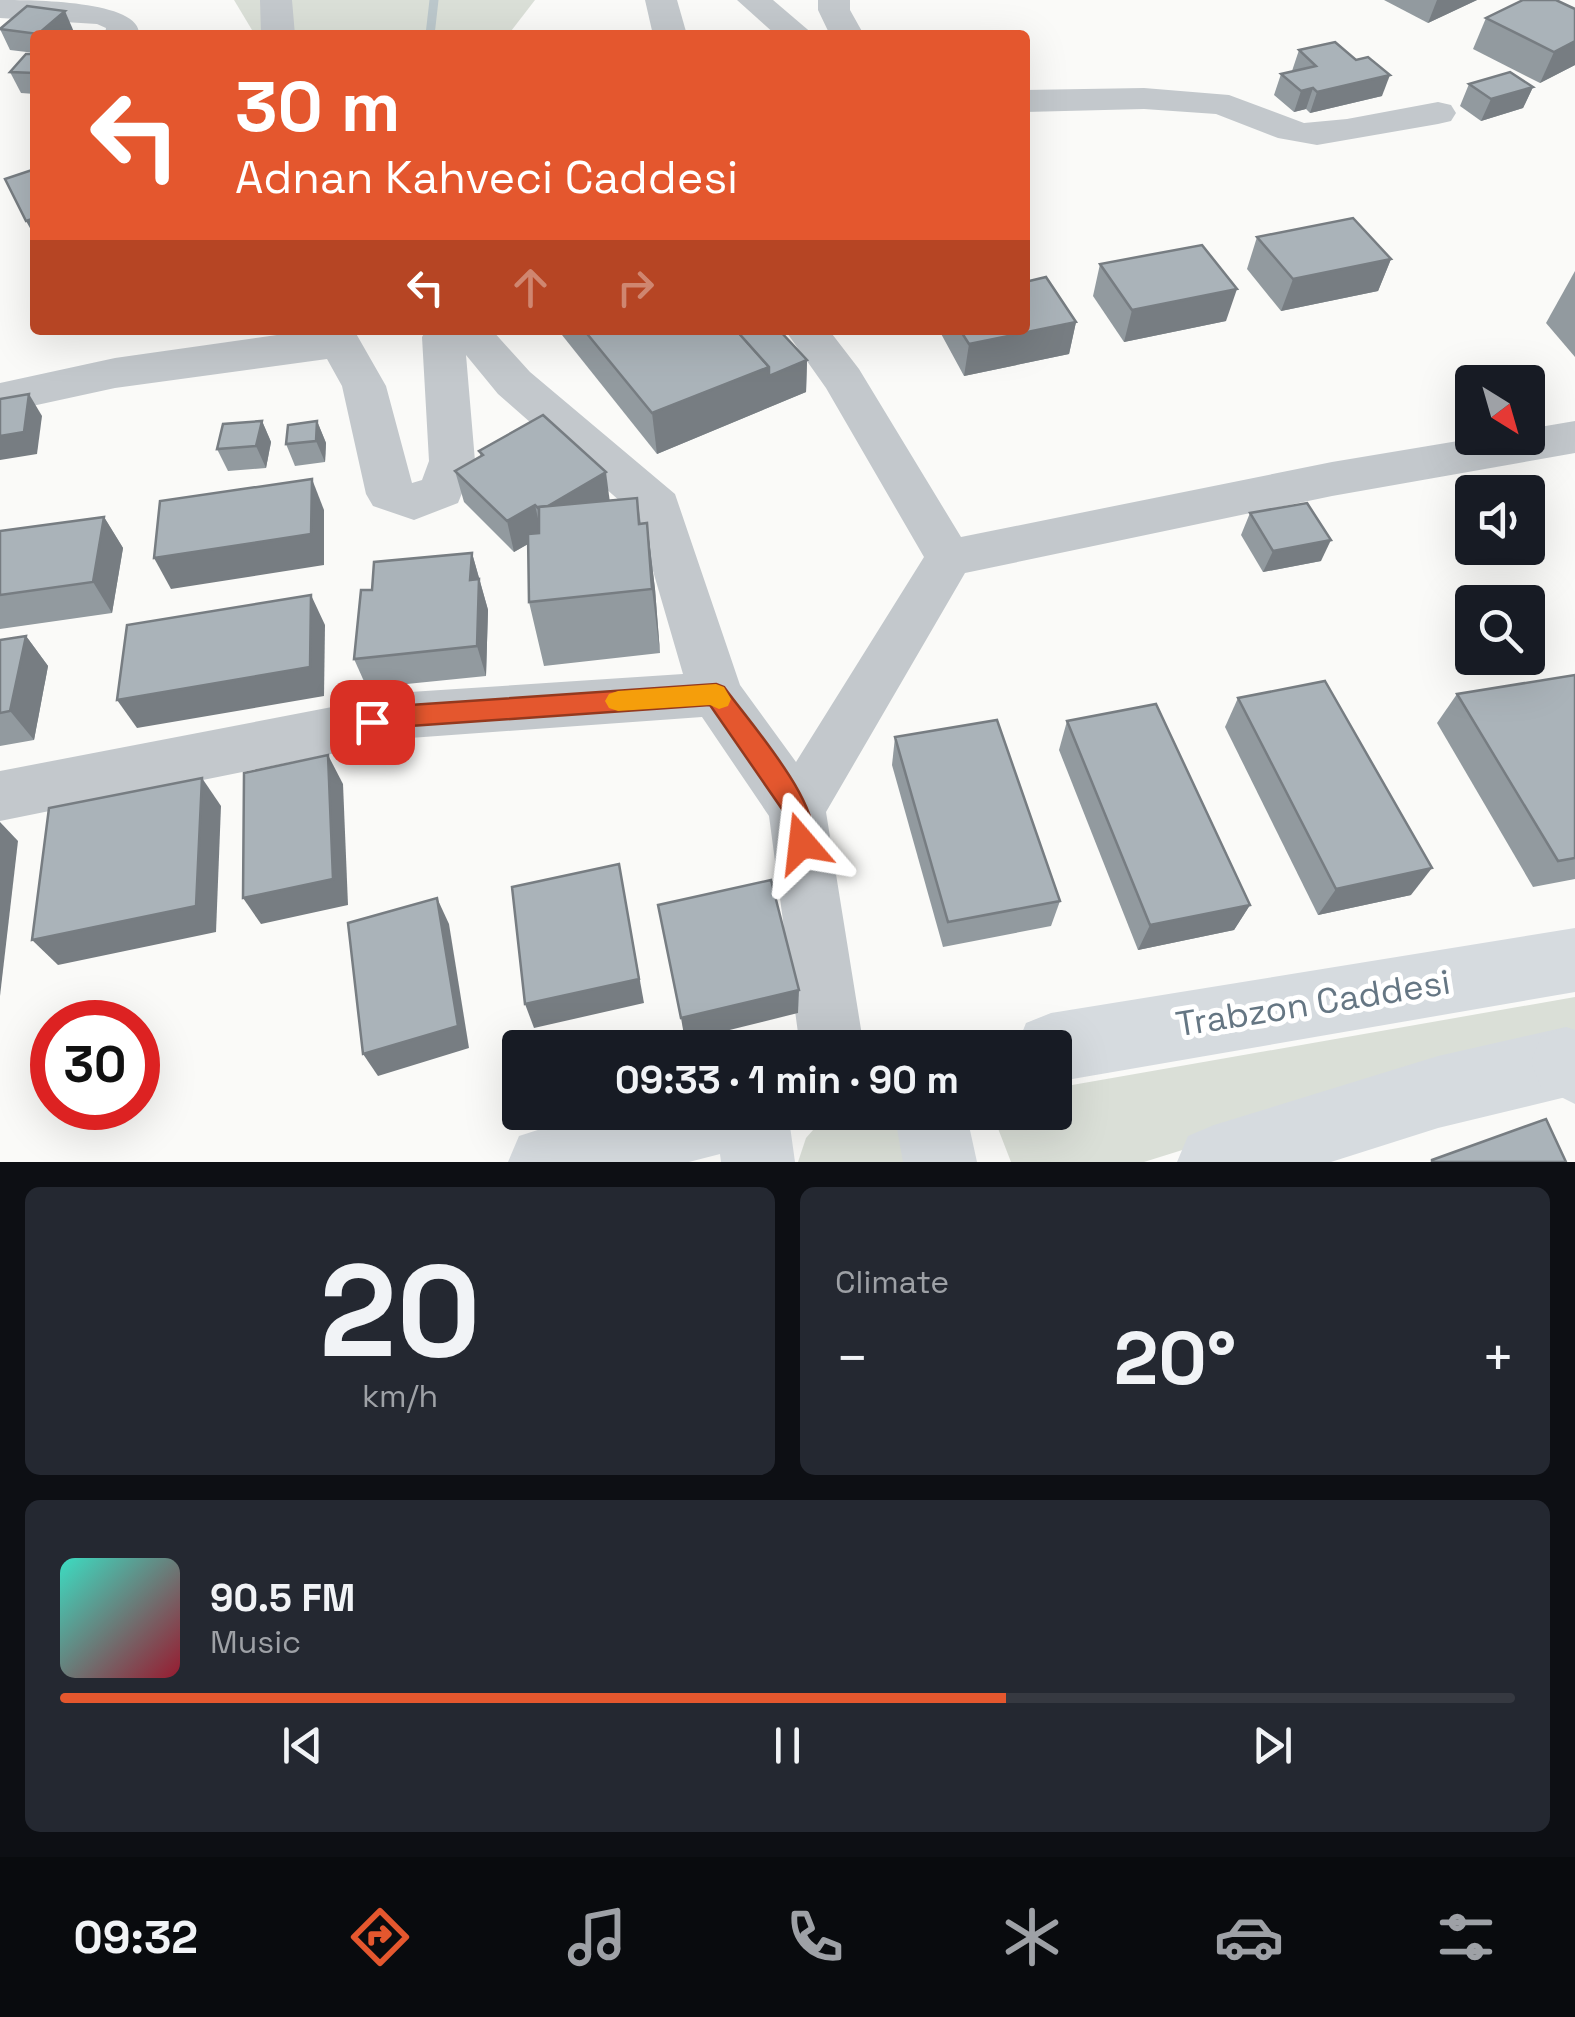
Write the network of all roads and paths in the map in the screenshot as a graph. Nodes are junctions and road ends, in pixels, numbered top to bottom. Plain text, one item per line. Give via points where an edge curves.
1 (276, 0) edge
2 (661, 0) edge
3 (752, 0) edge
4 (834, 0) edge
5 (43, 6) edge
6 (0, 8) edge
7 (122, 30) edge
8 (278, 30) edge
9 (669, 30) edge
10 (791, 30) edge
11 (844, 30) edge
12 (0, 45) edge
13 (1030, 101) edge
14 (1438, 113) dead end
15 (444, 335) edge
16 (472, 335) edge
17 (810, 335) edge
18 (335, 336) edge
19 (0, 398) edge
20 (1575, 437) edge
21 (949, 558) junction
22 (716, 694) junction
23 (0, 796) edge
24 (796, 809) junction
25 (1575, 960) edge
26 (829, 1030) edge
27 (1072, 1045) edge
28 (1572, 1064) edge
29 (671, 1130) edge
30 (754, 1130) edge
31 (934, 1130) edge
32 (545, 1162) edge
33 (758, 1162) edge
34 (940, 1162) edge
35 (1214, 1162) edge

1 - 8 street
2 - 9 street
3 - 10 street
4 - 11 street
5 - 6 street
5 - 7 street via 104,15 123,24
5 - 12 street
13 - 14 street via 1214,103 1241,107 1289,132 1317,134
15 - 18 street via 452,461 441,491 414,502 390,494 364,386
16 - 22 street via 514,383 658,506
17 - 21 street
18 - 19 street
20 - 21 street
21 - 24 street
22 - 23 street via 410,715
22 - 24 street
24 - 26 street
25 - 27 main road, Trabzon Caddesi
28 - 35 main road via 1438,1092
29 - 32 main road
30 - 33 main road
31 - 34 main road

